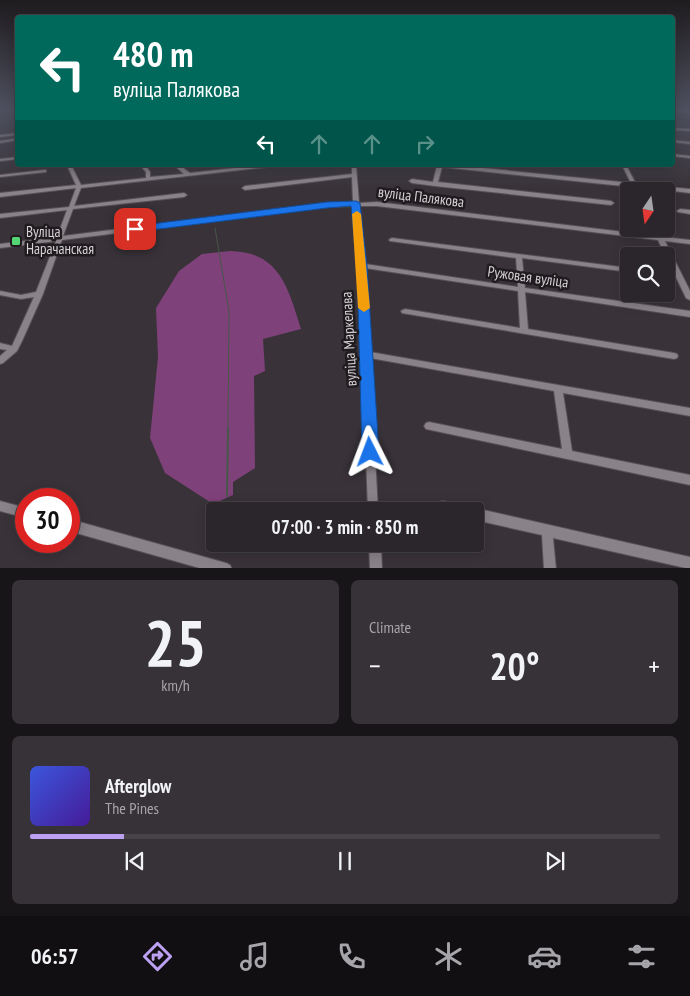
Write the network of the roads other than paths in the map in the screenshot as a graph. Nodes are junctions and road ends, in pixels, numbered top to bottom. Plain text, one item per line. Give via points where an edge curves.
1 (15, 140) edge
2 (675, 141) edge
3 (0, 142) edge
4 (690, 143) edge
5 (675, 155) edge
6 (690, 157) edge
7 (15, 158) edge
8 (0, 160) edge
9 (70, 167) edge
10 (144, 167) edge
11 (179, 167) edge
12 (241, 167) edge
13 (354, 167) edge
14 (439, 167) edge
15 (474, 167) edge
16 (625, 167) edge
17 (44, 172) dead end
18 (188, 174) junction
19 (354, 175) junction
20 (0, 176) edge
21 (148, 179) junction
22 (412, 181) dead end
23 (632, 182) edge
24 (620, 183) edge
25 (435, 184) junction
26 (79, 186) junction
27 (245, 188) dead end
28 (675, 189) edge
29 (690, 191) edge
30 (0, 194) edge
31 (184, 194) dead end
32 (356, 203) junction
33 (611, 203) dead end
34 (71, 208) junction
35 (680, 211) dead end
36 (690, 212) edge
37 (0, 216) edge
38 (620, 233) edge
39 (661, 238) joint
40 (58, 239) junction
41 (392, 240) dead end
42 (690, 242) edge
43 (0, 246) edge
44 (519, 256) junction
45 (362, 266) junction
46 (620, 269) edge
47 (521, 290) junction
48 (0, 293) edge
49 (39, 294) junction
50 (690, 298) edge
51 (405, 311) dead end
52 (690, 314) edge
53 (524, 330) junction
54 (0, 346) edge
55 (14, 348) junction
56 (366, 354) junction
57 (674, 356) dead end
58 (0, 362) edge
59 (558, 388) junction
60 (690, 412) edge
61 (429, 426) dead end
62 (568, 455) junction
63 (690, 480) edge
64 (373, 502) edge
65 (0, 506) edge
66 (15, 510) edge
67 (484, 516) edge
68 (80, 528) edge
69 (546, 530) junction
70 (375, 552) edge
71 (690, 563) edge
72 (226, 568) edge
73 (376, 568) edge
74 (550, 568) edge

1 - 3 street
2 - 4 street
5 - 6 street
7 - 8 street
9 - 26 street
10 - 21 street
11 - 18 street
12 - 18 street
13 - 19 street, вуліца Маркелава
14 - 25 street
15 - 24 street
16 - 23 street
17 - 20 street
18 - 21 street
19 - 27 street
19 - 32 street, вуліца Маркелава
21 - 26 street
22 - 25 street
25 - 33 street
26 - 30 street
26 - 34 street
28 - 29 street
31 - 34 street
32 - 38 street, вуліца Палякова
32 - 40 street, вуліца Палякова
32 - 45 street, вуліца Маркелава
34 - 37 street
34 - 40 street
35 - 36 street
39 - 42 street, вуліца Палякова
39 - 50 street
40 - 43 street, вуліца Палякова
40 - 49 street
41 - 44 street
44 - 46 street
44 - 47 street
45 - 47 street, Ружовая вуліца
45 - 56 street, вуліца Маркелава
47 - 52 street, Ружовая вуліца
47 - 53 street
48 - 49 street via 21,297
49 - 55 street
51 - 53 street
53 - 57 street
54 - 55 street
55 - 58 street
56 - 59 street
56 - 64 street, вуліца Маркелава
59 - 60 street
59 - 62 street
61 - 62 street
62 - 63 street
65 - 66 street
67 - 69 street
68 - 72 street
69 - 71 street
69 - 74 street
70 - 73 street

